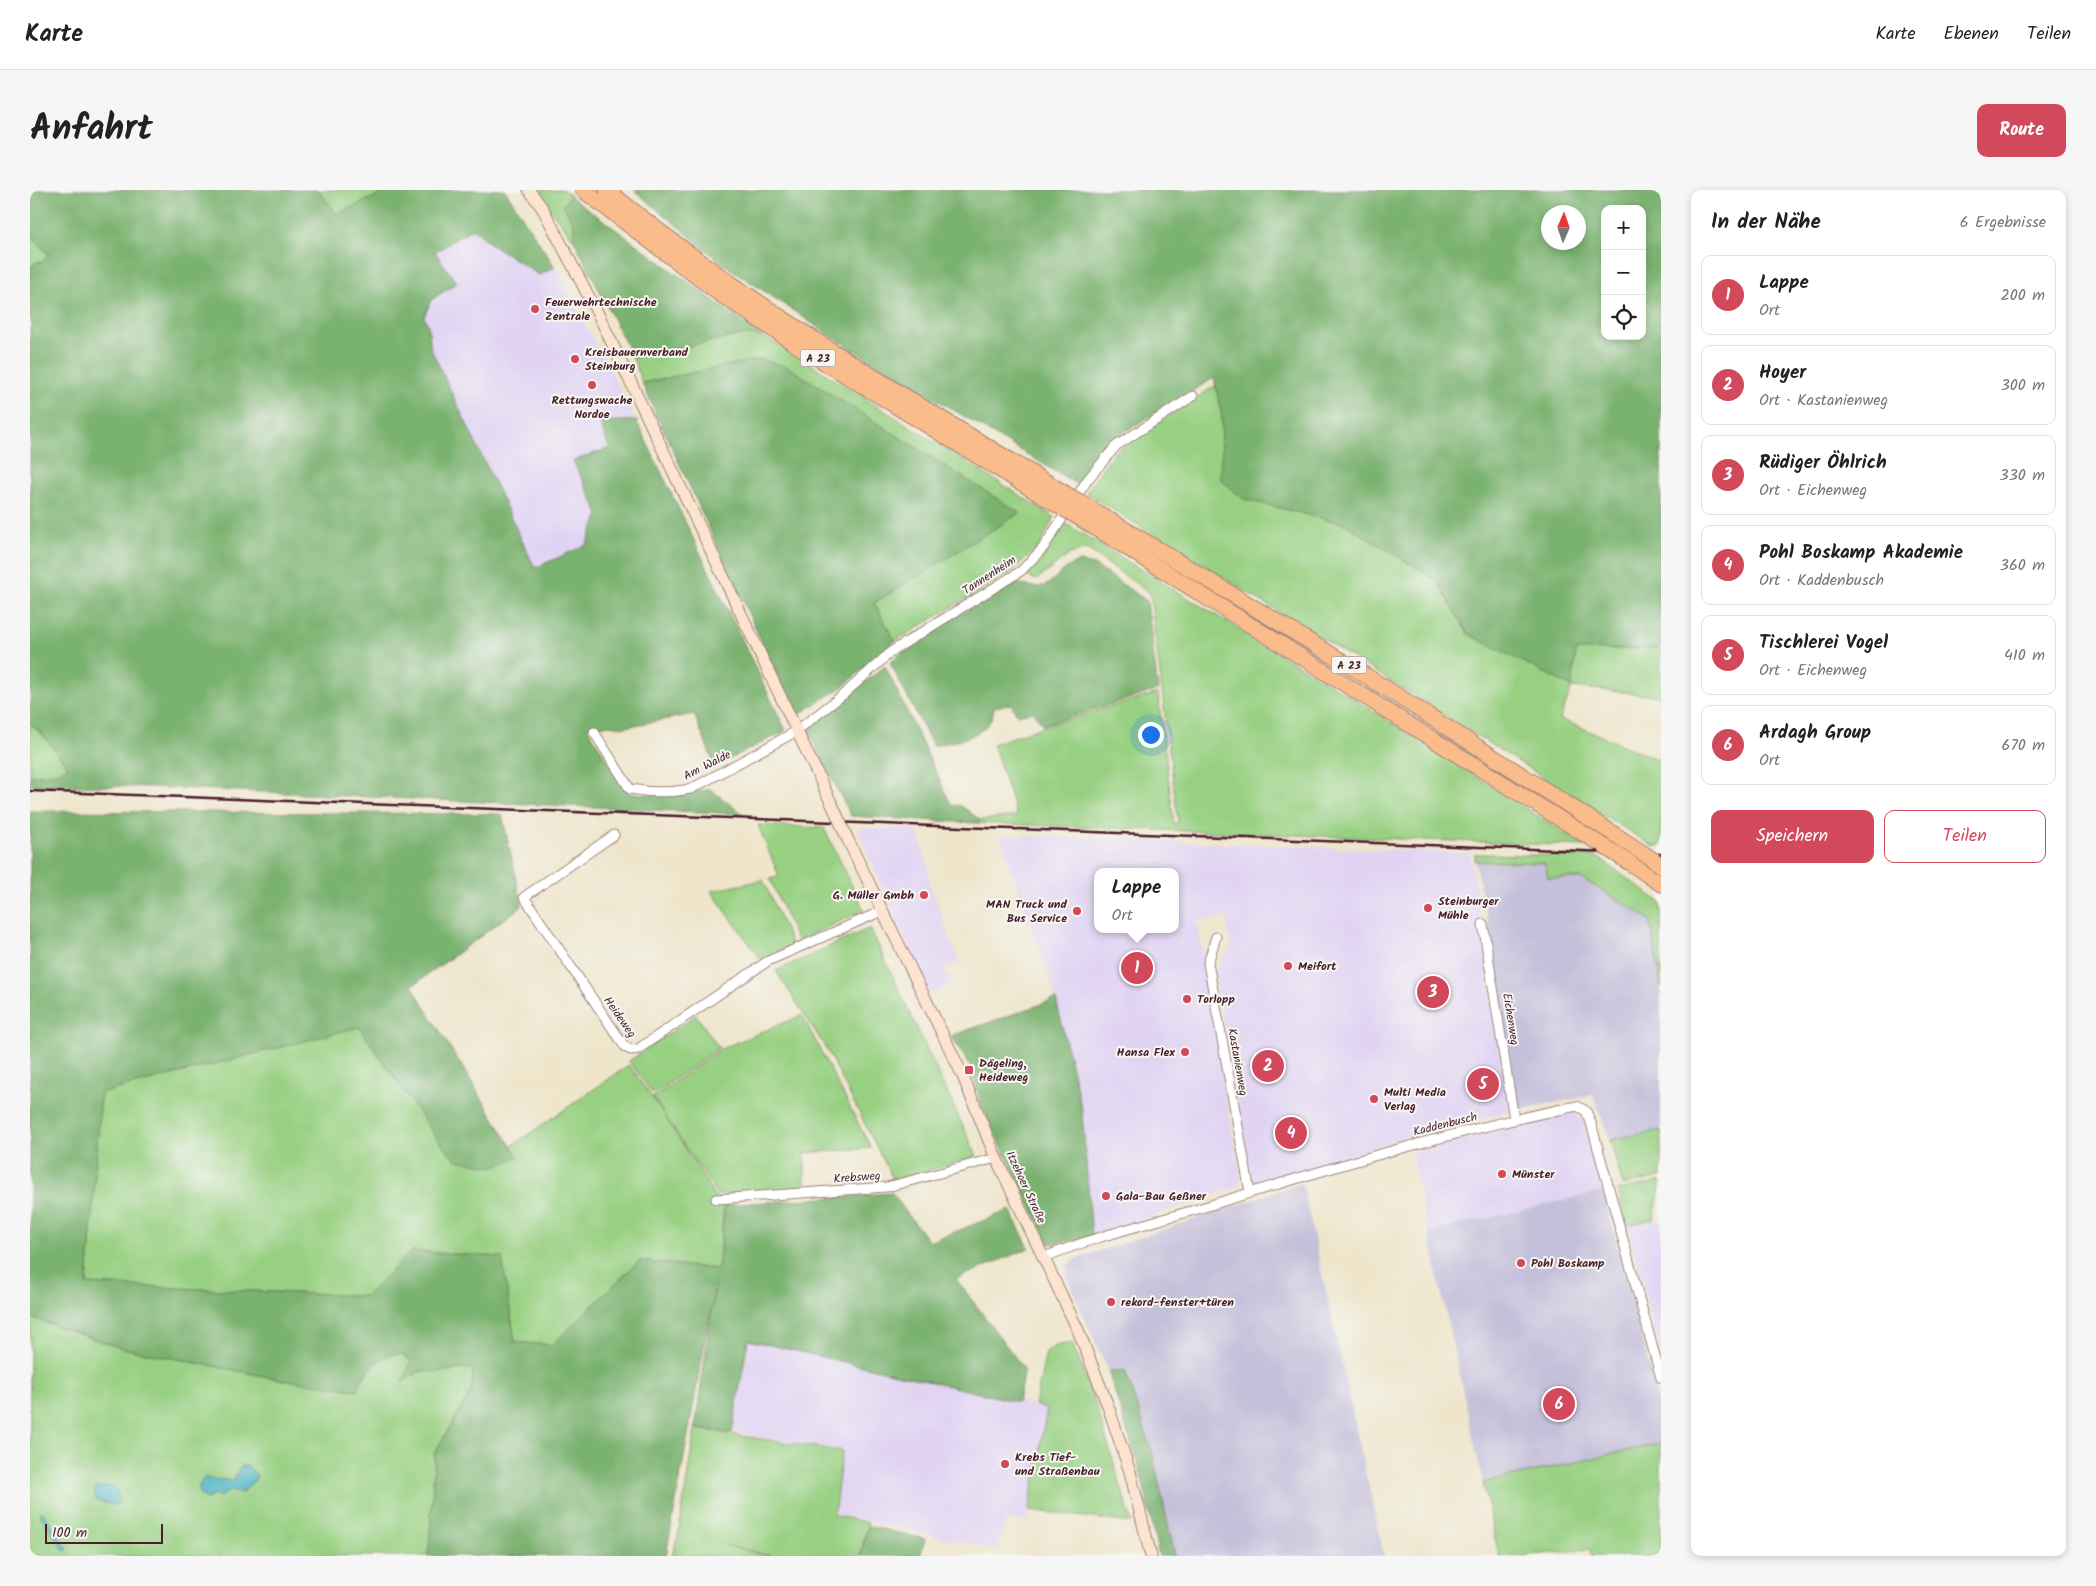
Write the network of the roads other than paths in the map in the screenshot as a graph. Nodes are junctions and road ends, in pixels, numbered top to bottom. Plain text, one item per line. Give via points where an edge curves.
1 (529, 190) edge
2 (583, 190) edge
3 (607, 190) edge
4 (616, 190) edge
5 (636, 214) junction
6 (1193, 396) dead end
7 (1072, 506) junction
8 (594, 732) dead end
9 (796, 732) junction
10 (614, 835) dead end
11 (1661, 865) edge
12 (1661, 884) edge
13 (882, 911) junction
14 (1483, 924) dead end
15 (1216, 937) dead end
16 (1514, 1119) junction
17 (996, 1158) junction
18 (1250, 1192) junction
19 (716, 1199) dead end
20 (1044, 1257) junction
21 (1661, 1378) edge
22 (1152, 1556) edge

1 - 9 main road, Itzehoer Straße via 543,209 600,318
2 - 7 highway, A 23 via 758,319 862,386
3 - 5 highway, A 23
4 - 5 highway
5 - 7 highway, A 23 via 725,280
6 - 9 street, Tannenheim via 1110,452 1088,479 1043,548 1021,572 892,651
7 - 11 highway, A 23, bridge via 1368,677
7 - 12 highway, A 23, bridge
8 - 9 street, Am Walde via 630,789 652,793 691,789
9 - 13 main road, Itzehoer Straße, bridge
10 - 13 street, Heideweg via 524,897 625,1047 631,1050 638,1049 768,962
13 - 17 main road, Itzehoer Straße via 962,1074
14 - 16 street, Eichenweg
15 - 18 street, Kastanienweg via 1208,964
16 - 18 street, Kaddenbusch
16 - 21 street, Kaddenbusch via 1577,1106 1589,1114
17 - 19 street, Krebsweg via 887,1188
17 - 20 main road, Itzehoer Straße
18 - 20 street, Kaddenbusch
20 - 22 main road, Itzehoer Straße via 1108,1406 1130,1472

